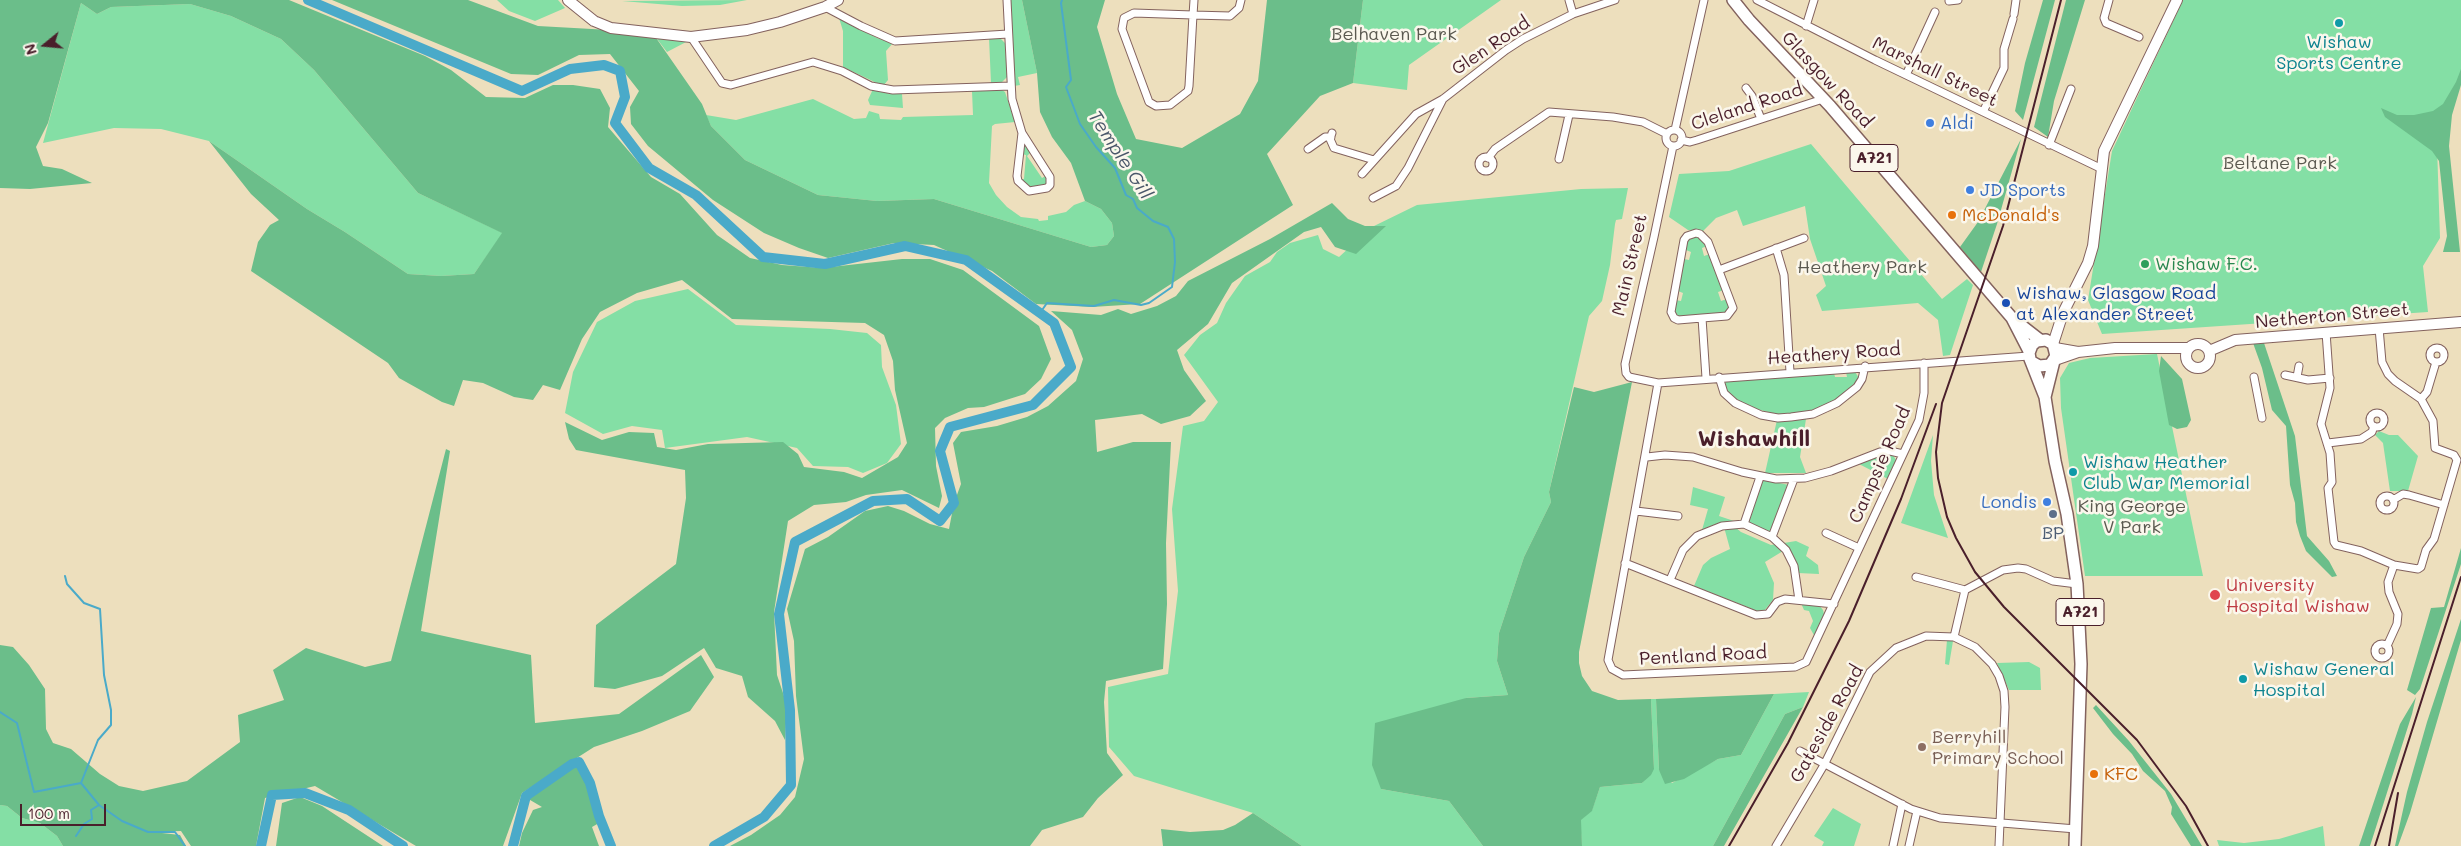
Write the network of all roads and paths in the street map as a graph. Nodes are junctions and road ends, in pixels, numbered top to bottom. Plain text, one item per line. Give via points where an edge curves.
1 (568, 0) edge
2 (838, 0) edge
3 (1007, 0) edge
4 (1194, 0) edge
5 (1242, 0) edge
6 (1569, 0) edge
7 (1615, 0) edge
8 (1704, 0) edge
9 (1735, 0) edge
10 (1757, 0) edge
11 (1814, 0) edge
12 (1958, 0) edge
13 (2016, 0) edge
14 (2109, 0) edge
15 (2177, 0) edge
16 (1950, 1) edge
17 (826, 7) junction
18 (1936, 12) dead end
19 (1573, 14) junction
20 (1193, 15) junction
21 (1806, 26) junction
22 (1008, 34) junction
23 (691, 37) junction
24 (2139, 37) dead end
25 (1906, 75) junction
26 (1011, 86) junction
27 (1746, 88) dead end
28 (2071, 89) dead end
29 (1443, 98) junction
30 (1822, 99) junction
31 (1983, 112) junction
32 (1569, 115) junction
33 (1761, 119) junction
34 (1675, 130) junction
35 (1022, 133) junction
36 (1667, 134) junction
37 (1681, 140) junction
38 (1673, 146) junction
39 (2049, 146) junction
40 (1308, 149) dead end
41 (1488, 158) dead end
42 (1559, 159) dead end
43 (1374, 160) junction
44 (2102, 169) junction
45 (1362, 174) dead end
46 (1373, 198) dead end
47 (1804, 238) dead end
48 (1776, 248) junction
49 (1719, 270) junction
50 (1702, 318) junction
51 (2012, 318) junction
52 (2461, 322) edge
53 (2379, 328) junction
54 (2326, 332) junction
55 (2189, 348) junction
56 (2050, 349) junction
57 (2209, 351) junction
58 (2030, 356) junction
59 (2436, 362) dead end
60 (1924, 363) junction
61 (1865, 366) junction
62 (2300, 366) dead end
63 (1790, 372) junction
64 (2286, 375) dead end
65 (1720, 377) junction
66 (2254, 377) dead end
67 (2297, 377) junction
68 (1706, 378) junction
69 (2330, 378) junction
70 (1642, 381) joint
71 (1658, 382) junction
72 (2045, 398) junction
73 (2421, 399) junction
74 (2262, 418) dead end
75 (2374, 426) dead end
76 (2328, 443) junction
77 (1903, 454) junction
78 (1646, 457) junction
79 (1760, 477) junction
80 (1794, 479) junction
81 (2393, 500) dead end
82 (2444, 505) junction
83 (1636, 511) junction
84 (1678, 516) dead end
85 (1744, 524) junction
86 (1826, 533) dead end
87 (1772, 537) junction
88 (1859, 548) junction
89 (1625, 564) junction
90 (2394, 565) junction
91 (1916, 577) dead end
92 (1670, 580) junction
93 (2077, 584) junction
94 (1965, 590) junction
95 (1799, 600) junction
96 (1834, 604) junction
97 (1954, 636) junction
98 (2387, 646) dead end
99 (1806, 662) joint
100 (1800, 751) dead end
101 (1824, 765) junction
102 (1902, 804) junction
103 (1917, 811) junction
104 (2001, 824) junction
105 (2076, 829) junction
106 (1776, 846) edge
107 (1893, 846) edge
108 (1909, 846) edge
109 (1999, 846) edge
110 (2075, 846) edge

1 - 23 street via 594,21 611,28
2 - 17 street
3 - 22 street
4 - 20 street
5 - 20 street via 1240,8 1230,16
6 - 19 street
7 - 19 street, Glen Road
8 - 34 street
9 - 30 main road, Glasgow Road / A721 via 1748,20
10 - 21 street, Marshall Street
11 - 21 street
12 - 16 street
13 - 31 street via 2004,49 2004,68
14 - 24 street via 2104,18 2106,23
15 - 44 street via 2104,151
17 - 22 street via 895,41
17 - 23 street via 747,30
18 - 25 street
19 - 29 street, Glen Road via 1512,46
20 - 20 street via 1134,13 1124,18 1122,28 1149,102 1156,106 1170,105 1188,91
21 - 25 street, Marshall Street
22 - 26 street
23 - 26 street via 722,83 731,85 813,62 842,71 871,86 893,90
25 - 31 street, Marshall Street
26 - 35 street
27 - 33 street
28 - 39 street
29 - 43 street, Glen Road via 1416,114
29 - 46 street, Glen Road via 1396,186
30 - 33 street, Cleland Road
30 - 51 main road, Glasgow Road / A721
31 - 39 street, Marshall Street
32 - 36 street via 1602,115 1643,122
32 - 41 street via 1546,114 1495,149
32 - 42 street
33 - 37 street, Cleland Road via 1690,142
34 - 36 street
34 - 37 street via 1680,132
35 - 35 street via 1018,181 1029,191 1046,188 1050,185 1050,177
36 - 38 street via 1667,141
37 - 38 street
38 - 70 street, Main Street via 1625,364 1629,377
39 - 44 street, Marshall Street
40 - 43 street via 1331,135 1332,144 1338,150
43 - 45 street, Glen Road
44 - 56 street via 2093,246
47 - 48 street
48 - 49 street
48 - 63 street via 1784,275
49 - 50 street via 1733,308 1727,316
49 - 50 street via 1704,237 1696,233 1687,236 1671,312 1678,320
50 - 68 street
51 - 56 main road, Glasgow Road / A721
51 - 58 main road, Glasgow Road / A721
52 - 53 street, Netherton Street
53 - 54 street, Netherton Street
53 - 73 street via 2382,362 2388,374
54 - 57 street, Netherton Street via 2235,340
54 - 69 street
55 - 56 street via 2115,348 2078,352
55 - 57 street via 2198,344
55 - 57 street via 2186,360 2198,368 2207,364
56 - 58 main road via 2034,343
56 - 58 main road via 2043,367
56 - 72 main road, Glasgow Road / A721
58 - 60 street, Heathery Road
58 - 72 main road, Glasgow Road / A721
59 - 73 street via 2427,392
60 - 61 street, Heathery Road
60 - 77 street, Campsie Road via 1923,408
61 - 63 street, Heathery Road
61 - 65 street via 1857,387 1837,403 1813,414 1778,418 1761,415 1735,403 1724,393
62 - 67 street
63 - 65 street, Heathery Road
64 - 67 street
65 - 68 street, Heathery Road
66 - 74 street
67 - 69 street via 2308,380
68 - 71 street, Heathery Road
69 - 76 street via 2322,424
70 - 71 street, Heathery Road
71 - 78 street
72 - 93 main road, Glasgow Road / A721
73 - 82 street via 2433,421 2435,448 2454,455 2458,460
75 - 76 street via 2372,432 2361,438
76 - 90 street via 2332,482 2328,488 2334,542
77 - 80 street via 1880,452 1831,471
77 - 88 street, Campsie Road
78 - 79 street via 1693,457
78 - 83 street
79 - 80 street
79 - 85 street
80 - 87 street
81 - 82 street via 2402,494
82 - 90 street via 2421,567 2414,570
83 - 84 street
83 - 89 street
85 - 87 street
85 - 92 street via 1722,526 1698,536 1684,550
86 - 88 street, Campsie Road
87 - 95 street via 1790,557
88 - 96 street, Campsie Road
89 - 92 street
89 - 99 street, Pentland Road via 1608,660 1612,669 1623,675 1795,667
90 - 98 street via 2388,582 2398,614
91 - 94 street
92 - 95 street via 1756,615 1768,614 1777,602
93 - 94 street via 2052,581 2018,568 2003,570
93 - 105 main road, Glasgow Road / A721 via 2081,664
94 - 97 street
95 - 96 street
96 - 99 street, Campsie Road
97 - 101 street, Gateside Road via 1926,636 1910,640 1882,660 1870,672
97 - 104 street via 1975,647 1992,664 2004,691
100 - 101 street
101 - 102 street
101 - 106 street, Gateside Road
102 - 103 street
102 - 107 street
103 - 104 street via 1940,818
103 - 108 street
104 - 105 street
104 - 109 street
105 - 110 main road, Glasgow Road / A721

